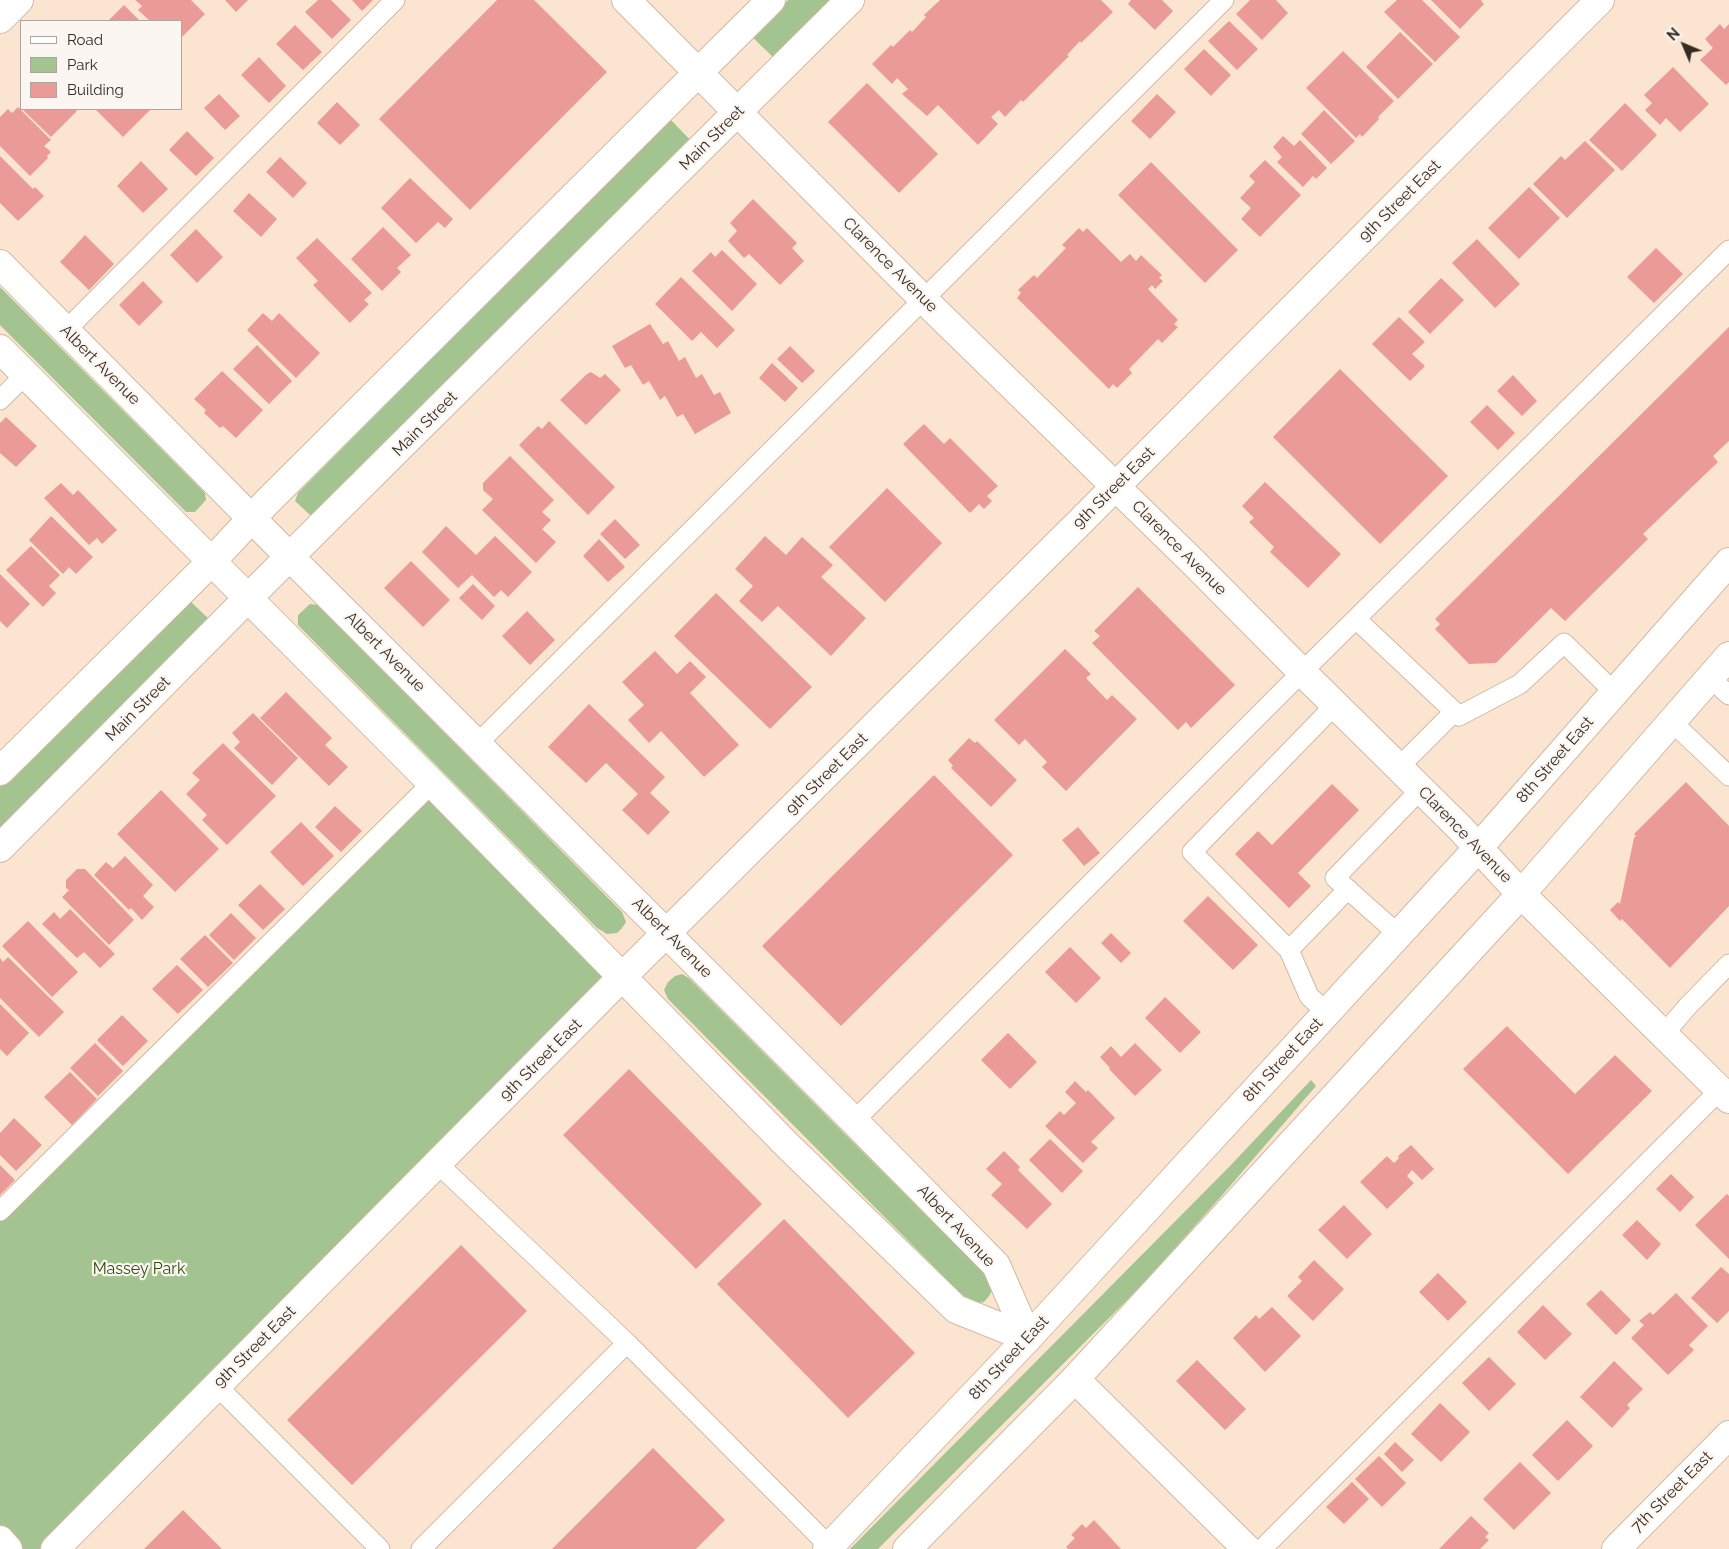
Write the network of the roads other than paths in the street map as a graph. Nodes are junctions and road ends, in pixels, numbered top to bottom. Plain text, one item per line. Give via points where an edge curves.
1 (19, 0) edge
2 (395, 0) edge
3 (626, 0) edge
4 (771, 0) edge
5 (850, 0) edge
6 (1224, 0) edge
7 (1600, 0) edge
8 (0, 19) edge
9 (699, 72) junction
10 (738, 112) junction
11 (1729, 250) edge
12 (0, 264) edge
13 (924, 300) junction
14 (66, 330) junction
15 (0, 349) edge
16 (26, 374) junction
17 (0, 400) edge
18 (1116, 486) junction
19 (251, 518) junction
20 (291, 558) junction
21 (211, 562) junction
22 (1729, 562) edge
23 (248, 598) junction
24 (1356, 619) junction
25 (1729, 656) edge
26 (1302, 672) junction
27 (1719, 686) edge
28 (1614, 692) junction
29 (1336, 704) junction
30 (1454, 712) junction
31 (1672, 722) junction
32 (477, 744) junction
33 (1399, 767) junction
34 (0, 771) edge
35 (1729, 776) edge
36 (432, 783) junction
37 (1421, 789) junction
38 (0, 848) edge
39 (1478, 848) junction
40 (1348, 888) junction
41 (1521, 894) junction
42 (667, 933) junction
43 (1398, 934) junction
44 (1289, 950) junction
45 (1729, 964) edge
46 (622, 978) junction
47 (1326, 1012) junction
48 (1664, 1034) junction
49 (1724, 1094) edge
50 (854, 1121) junction
51 (438, 1164) junction
52 (0, 1211) edge
53 (1028, 1338) junction
54 (627, 1343) junction
55 (1075, 1379) junction
56 (216, 1385) junction
57 (1729, 1435) edge
58 (0, 1540) edge
59 (829, 1548) edge
60 (8, 1549) edge
61 (55, 1549) edge
62 (380, 1549) edge
63 (421, 1549) edge
64 (907, 1549) edge
65 (1247, 1549) edge
66 (1262, 1549) edge
67 (1616, 1549) edge

1 - 8 street
2 - 14 lane
3 - 9 street, Clarence Avenue
4 - 9 street
5 - 10 street, Main Street
6 - 13 lane
7 - 18 street, 9th Street East
9 - 10 street, Clarence Avenue
9 - 19 street
10 - 13 street, Clarence Avenue
10 - 20 street, Main Street
11 - 24 lane
12 - 14 street, Albert Avenue
13 - 18 street, Clarence Avenue
13 - 32 lane
14 - 19 street, Albert Avenue
15 - 16 street
16 - 17 lane
16 - 21 street
18 - 26 street, Clarence Avenue
18 - 42 street, 9th Street East
19 - 20 street, Albert Avenue
19 - 21 street
20 - 23 street, Main Street
20 - 32 street, Albert Avenue
21 - 23 street
21 - 34 street
22 - 28 street, 8th Street East
23 - 36 street
23 - 38 street, Main Street
24 - 26 lane
24 - 30 lane
25 - 27 street
26 - 29 street, Clarence Avenue
26 - 50 lane
27 - 31 street
28 - 30 lane via 1564,643 1520,684 1458,716
28 - 39 street, 8th Street East
29 - 33 street, Clarence Avenue
29 - 44 lane via 1192,852
30 - 33 lane
31 - 35 lane
31 - 41 street
32 - 42 street, Albert Avenue
33 - 37 street, Clarence Avenue
36 - 46 street
36 - 52 lane
37 - 39 street, Clarence Avenue
37 - 40 lane via 1335,878
39 - 41 street, Clarence Avenue
39 - 43 street, 8th Street East
40 - 43 lane
40 - 44 lane
41 - 48 street, Clarence Avenue
41 - 55 street
42 - 46 street, 9th Street East
42 - 50 street, Albert Avenue
43 - 47 street, 8th Street East
44 - 47 lane via 1309,996
45 - 48 lane
46 - 51 street, 9th Street East
46 - 53 street via 956,1309
47 - 53 street, 8th Street East
48 - 49 street, Clarence Avenue
49 - 66 lane
50 - 53 street, Albert Avenue via 996,1265
51 - 54 lane
51 - 56 street, 9th Street East
53 - 59 street, 8th Street East
54 - 59 lane
54 - 63 lane
55 - 64 street
55 - 65 street
56 - 61 street, 9th Street East
56 - 62 lane
57 - 67 street, 7th Street East
58 - 60 street

